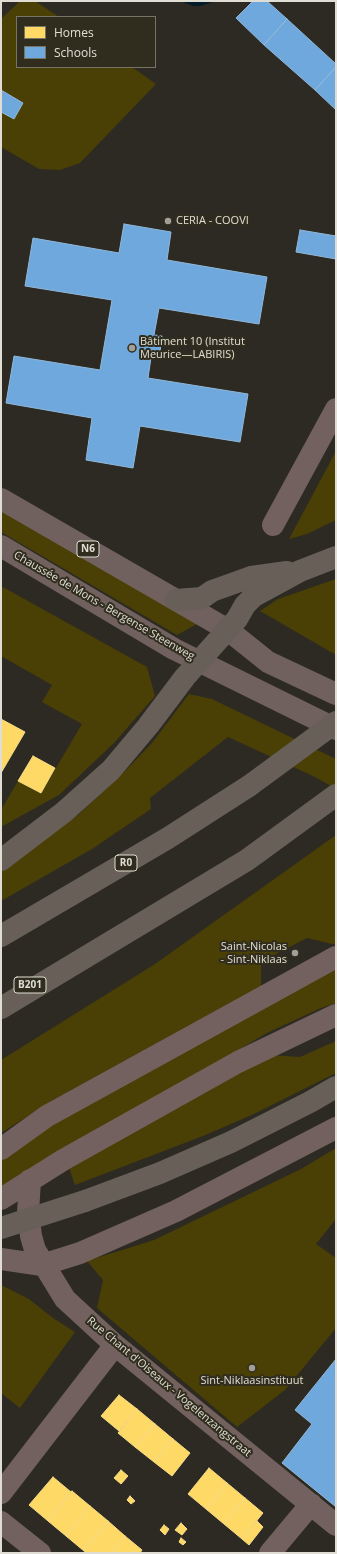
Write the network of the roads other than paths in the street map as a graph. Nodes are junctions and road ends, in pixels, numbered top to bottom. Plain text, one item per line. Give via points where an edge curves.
1 (336, 409) edge
2 (1, 499) edge
3 (273, 525) dead end
4 (1, 546) edge
5 (336, 557) edge
6 (300, 571) junction
7 (176, 600) junction
8 (228, 630) junction
9 (200, 662) junction
10 (336, 694) edge
11 (336, 722) edge
12 (336, 730) edge
13 (336, 794) edge
14 (1, 860) edge
15 (1, 936) edge
16 (336, 957) edge
17 (60, 973) junction
18 (1, 996) edge
19 (1, 1008) edge
20 (336, 1015) edge
21 (336, 1087) edge
22 (336, 1128) edge
23 (1, 1149) edge
24 (30, 1180) junction
25 (1, 1199) edge
26 (1, 1228) edge
27 (1, 1259) edge
28 (42, 1265) junction
29 (115, 1345) junction
30 (1, 1493) edge
31 (311, 1504) junction
32 (1, 1522) edge
33 (336, 1525) edge
34 (40, 1553) edge
35 (270, 1553) edge

1 - 3 street
2 - 7 main road, N6
4 - 9 main road, Chaussée de Mons - Bergense Steenweg
5 - 6 highway
6 - 7 highway via 251,576 212,591 202,598
6 - 8 highway via 254,596
7 - 8 main road, N6
8 - 9 highway
8 - 10 main road, N6 via 268,662
9 - 12 main road, Chaussée de Mons - Bergense Steenweg
9 - 14 highway via 185,677 111,770 64,812
11 - 15 highway, R0, bridge via 249,786 168,838
13 - 17 highway via 247,860
16 - 23 street via 47,1116
17 - 18 highway, B201
17 - 19 highway
20 - 24 street via 238,1062
21 - 26 highway, bridge via 254,1130 160,1173
22 - 28 street via 176,1211 80,1253
24 - 25 street
24 - 28 street, Rue Chant d'Oiseaux - Vogelenzangstraat via 28,1213 31,1236
27 - 28 street
28 - 29 street, Rue Chant d'Oiseaux - Vogelenzangstraat via 65,1299
29 - 30 street
29 - 31 street, Rue Chant d'Oiseaux - Vogelenzangstraat
31 - 33 street, Rue Chant d'Oiseaux - Vogelenzangstraat
31 - 35 street
32 - 34 street

